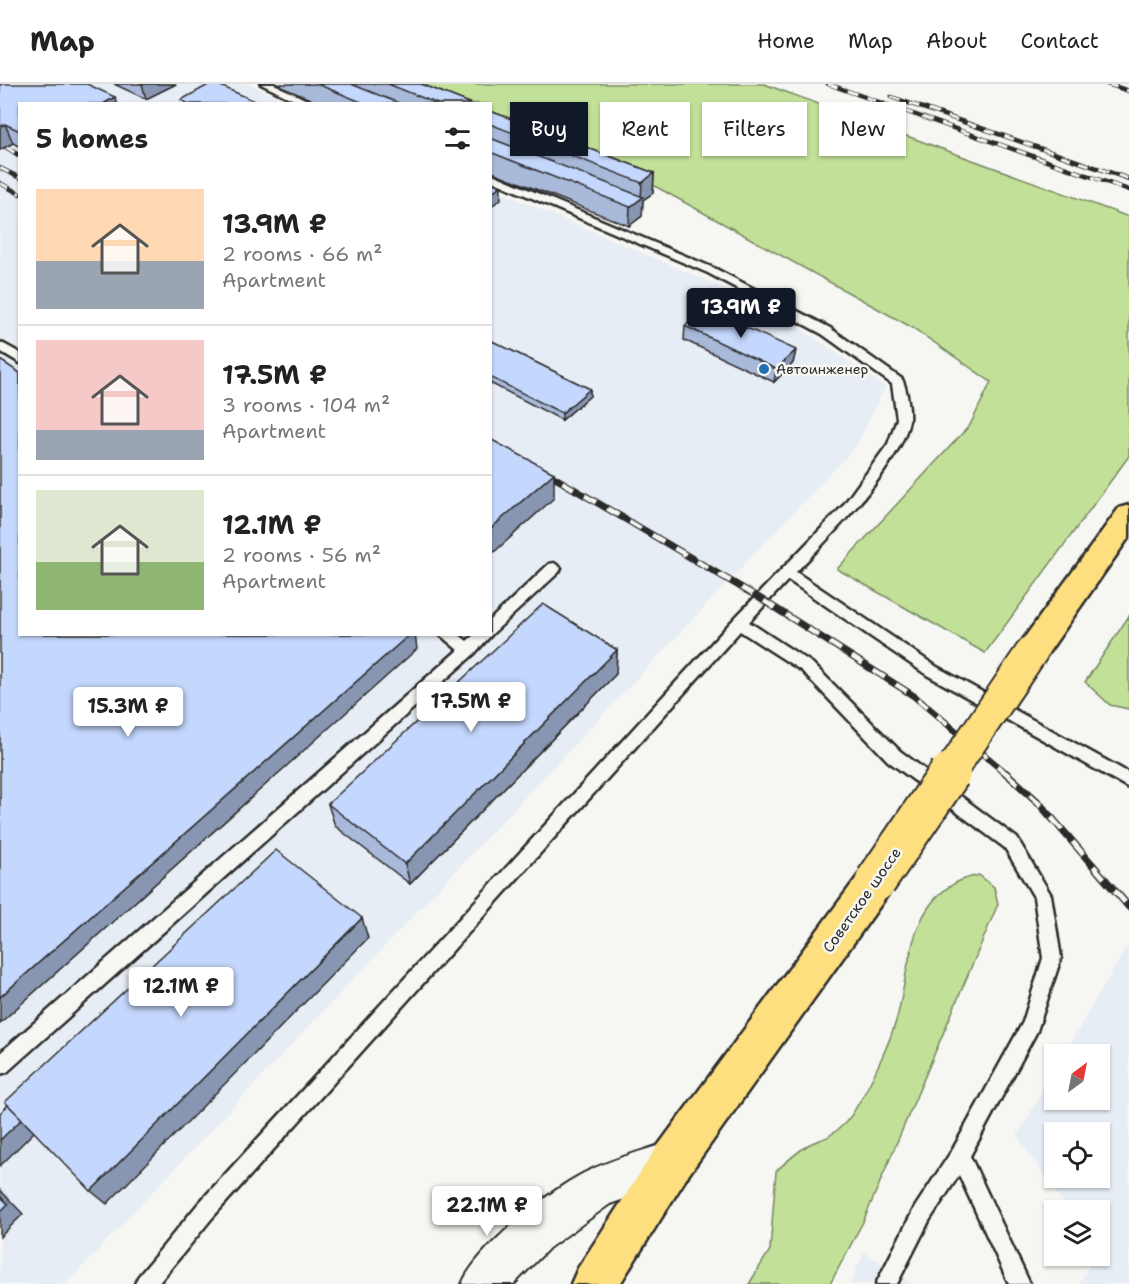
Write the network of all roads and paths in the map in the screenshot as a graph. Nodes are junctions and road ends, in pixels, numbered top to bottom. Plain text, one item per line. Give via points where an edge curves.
1 (266, 84) edge
2 (306, 102) edge
3 (492, 177) edge
4 (0, 346) edge
5 (18, 358) edge
6 (1129, 515) edge
7 (554, 568) dead end
8 (788, 573) junction
9 (739, 623) junction
10 (492, 627) edge
11 (449, 636) edge
12 (483, 636) edge
13 (469, 650) junction
14 (1129, 781) edge
15 (0, 1065) edge
16 (960, 1156) junction
17 (672, 1162) junction
18 (145, 1284) edge
19 (484, 1284) edge
20 (594, 1284) edge
21 (886, 1284) edge
22 (1020, 1284) edge

1 - 2 lane
3 - 8 lane via 712,271 826,331 898,382 903,419 894,445 847,510
4 - 5 lane
6 - 17 main road, Советское шоссе, bridge via 876,881
7 - 10 lane
8 - 9 lane
8 - 14 lane via 932,670
9 - 16 lane via 807,667 894,756 1011,843 1042,895 1052,958 1031,1025
9 - 18 lane via 205,1211
11 - 13 lane
12 - 13 lane
13 - 15 lane
16 - 21 lane via 922,1214
16 - 22 lane
17 - 19 street via 598,1188 534,1233
17 - 20 main road, Советское шоссе

